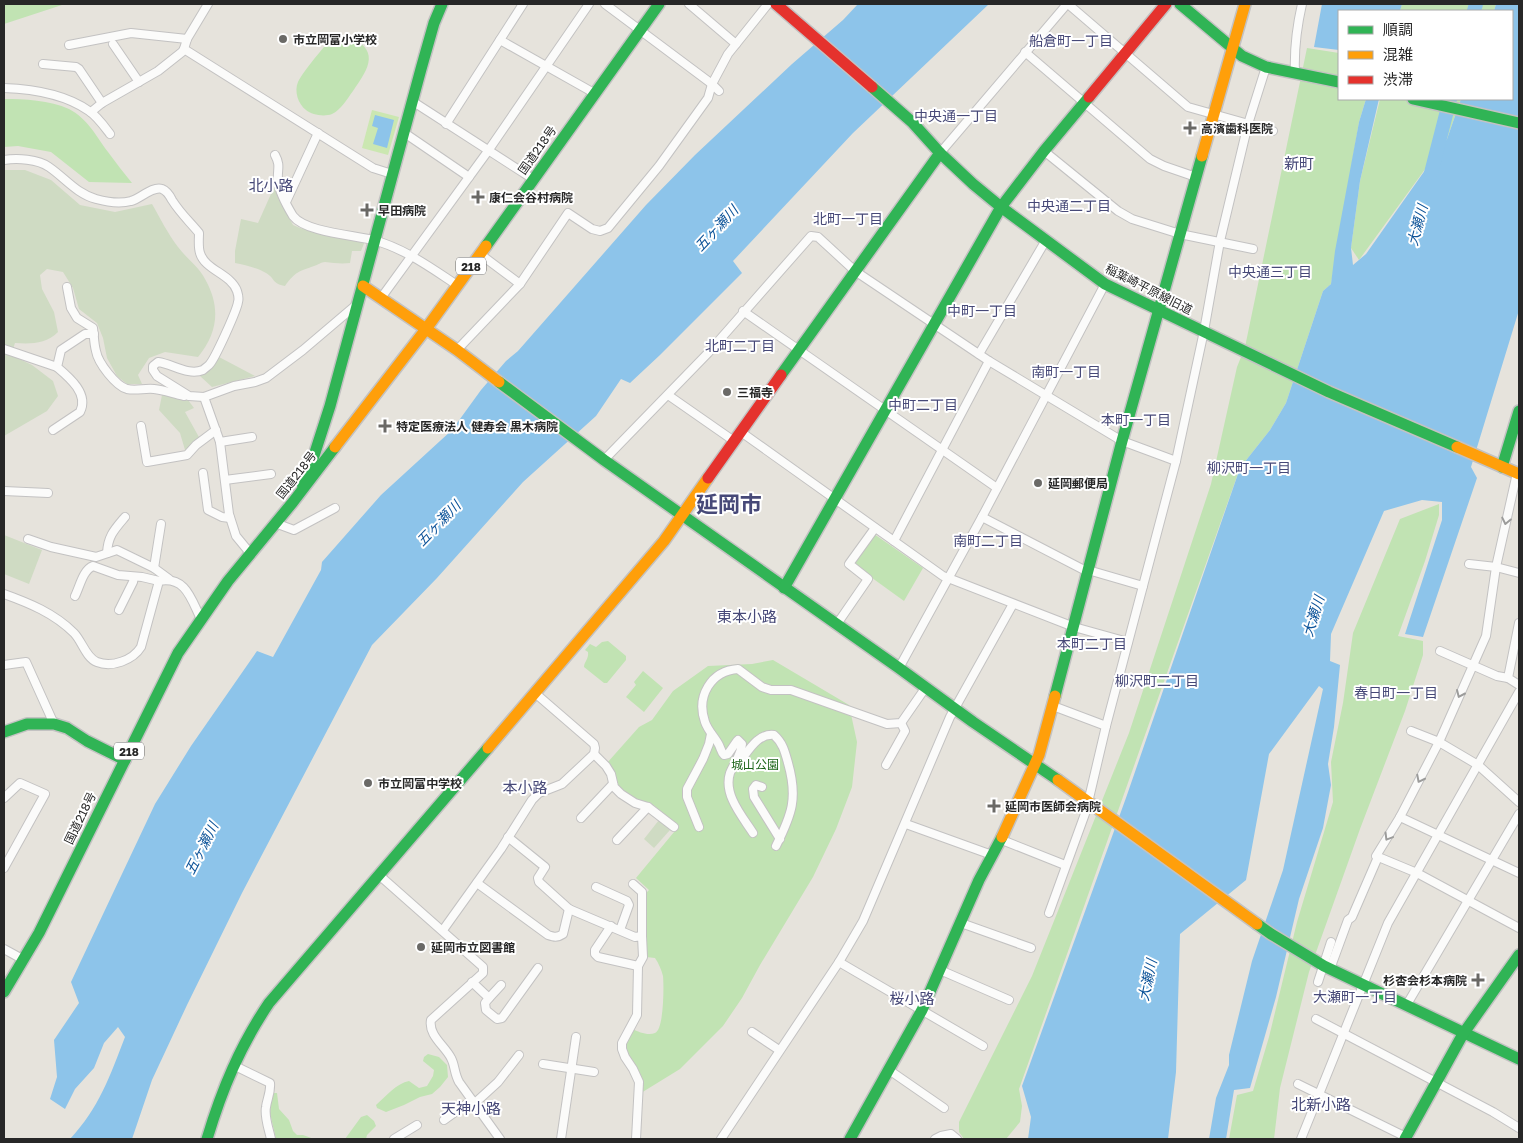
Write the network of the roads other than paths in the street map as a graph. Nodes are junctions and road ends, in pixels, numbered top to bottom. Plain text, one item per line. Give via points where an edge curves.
1 (208, 4) edge
2 (442, 4) edge
3 (524, 4) edge
4 (589, 4) edge
5 (605, 4) edge
6 (659, 4) edge
7 (689, 4) edge
8 (768, 4) edge
9 (776, 4) edge
10 (1067, 4) edge
11 (1166, 4) edge
12 (1180, 4) edge
13 (1245, 4) edge
14 (1302, 4) edge
15 (639, 30) junction
16 (187, 39) junction
17 (500, 40) junction
18 (113, 44) dead end
19 (736, 44) junction
20 (69, 45) dead end
21 (184, 48) junction
22 (1233, 49) junction
23 (1025, 52) junction
24 (1125, 53) junction
25 (43, 64) dead end
26 (546, 66) junction
27 (1266, 66) junction
28 (1297, 73) junction
29 (139, 82) junction
30 (1338, 82) edge
31 (712, 84) junction
32 (4, 88) edge
33 (719, 91) dead end
34 (594, 93) junction
35 (1417, 100) edge
36 (412, 102) junction
37 (102, 103) junction
38 (1084, 103) junction
39 (91, 112) junction
40 (1213, 114) junction
41 (1519, 123) edge
42 (446, 124) junction
43 (1248, 124) junction
44 (1273, 131) dead end
45 (403, 132) junction
46 (318, 133) junction
47 (110, 134) dead end
48 (488, 151) junction
49 (1044, 151) junction
50 (940, 153) junction
51 (275, 155) dead end
52 (4, 160) edge
53 (392, 174) junction
54 (1196, 176) junction
55 (469, 177) junction
56 (533, 180) junction
57 (286, 202) junction
58 (1001, 207) junction
59 (1180, 234) junction
60 (375, 240) junction
61 (1046, 240) junction
62 (1220, 242) junction
63 (1253, 249) dead end
64 (480, 254) junction
65 (411, 255) junction
66 (855, 271) junction
67 (520, 284) junction
68 (1105, 284) junction
69 (457, 285) junction
70 (363, 286) junction
71 (67, 287) dead end
72 (381, 298) junction
73 (356, 305) junction
74 (1160, 309) junction
75 (743, 311) junction
76 (933, 323) junction
77 (426, 329) junction
78 (1204, 331) junction
79 (94, 334) junction
80 (4, 349) edge
81 (798, 349) junction
82 (457, 350) junction
83 (979, 354) junction
84 (989, 361) junction
85 (57, 367) junction
86 (668, 395) junction
87 (1047, 395) junction
88 (189, 396) junction
89 (204, 396) junction
90 (885, 409) junction
91 (1519, 411) edge
92 (141, 426) dead end
93 (53, 430) dead end
94 (216, 430) junction
95 (741, 432) junction
96 (252, 437) dead end
97 (320, 437) junction
98 (1122, 441) junction
99 (220, 442) junction
100 (734, 442) junction
101 (943, 449) junction
102 (330, 455) junction
103 (604, 460) junction
104 (1176, 461) junction
105 (1502, 467) junction
106 (202, 473) dead end
107 (271, 474) dead end
108 (1518, 474) edge
109 (224, 480) junction
110 (997, 488) junction
111 (4, 491) edge
112 (48, 494) dead end
113 (835, 499) junction
114 (293, 502) junction
115 (335, 508) dead end
116 (125, 516) dead end
117 (683, 516) junction
118 (982, 517) junction
119 (230, 518) junction
120 (275, 523) junction
121 (162, 524) dead end
122 (875, 528) junction
123 (28, 539) dead end
124 (894, 541) junction
125 (250, 553) junction
126 (107, 554) junction
127 (1469, 564) dead end
128 (1496, 567) junction
129 (154, 568) junction
130 (1088, 571) junction
131 (1519, 573) edge
132 (134, 577) junction
133 (948, 578) junction
134 (169, 579) junction
135 (159, 581) junction
136 (1143, 586) junction
137 (784, 588) junction
138 (4, 594) edge
139 (76, 596) dead end
140 (1014, 604) junction
141 (119, 610) dead end
142 (200, 620) junction
143 (1519, 623) edge
144 (837, 624) junction
145 (1074, 627) junction
146 (1128, 642) junction
147 (1440, 651) dead end
148 (4, 665) edge
149 (1473, 666) junction
150 (899, 668) junction
151 (1508, 678) junction
152 (1519, 685) edge
153 (926, 687) junction
154 (1519, 692) edge
155 (536, 693) junction
156 (1053, 706) junction
157 (955, 709) junction
158 (54, 724) junction
159 (902, 724) junction
160 (1106, 726) junction
161 (1411, 731) dead end
162 (4, 732) edge
163 (711, 734) junction
164 (1439, 742) junction
165 (594, 754) junction
166 (125, 760) junction
167 (1035, 764) junction
168 (886, 765) dead end
169 (1478, 765) junction
170 (729, 779) junction
171 (613, 784) junction
172 (762, 787) dead end
173 (4, 798) edge
174 (1519, 802) edge
175 (1091, 805) junction
176 (648, 806) junction
177 (1519, 814) edge
178 (1400, 817) junction
179 (581, 818) dead end
180 (906, 824) junction
181 (674, 827) dead end
182 (699, 827) dead end
183 (752, 833) dead end
184 (1438, 836) junction
185 (508, 837) junction
186 (617, 840) dead end
187 (1002, 840) junction
188 (992, 855) junction
189 (1378, 857) junction
190 (1492, 860) junction
191 (1065, 865) junction
192 (4, 868) edge
193 (1417, 873) junction
194 (1519, 873) edge
195 (379, 875) junction
196 (477, 883) junction
197 (633, 884) dead end
198 (596, 887) dead end
199 (1468, 901) junction
200 (570, 908) junction
201 (1049, 913) dead end
202 (961, 923) junction
203 (611, 926) junction
204 (1519, 928) edge
205 (443, 930) junction
206 (620, 930) junction
207 (642, 936) junction
208 (1331, 942) dead end
209 (1031, 948) dead end
210 (4, 949) edge
211 (1519, 955) edge
212 (24, 960) junction
213 (839, 962) junction
214 (638, 966) junction
215 (1324, 967) junction
216 (538, 968) dead end
217 (940, 970) junction
218 (472, 982) junction
219 (1318, 982) dead end
220 (501, 985) dead end
221 (1363, 986) junction
222 (4, 992) edge
223 (489, 998) junction
224 (1009, 1000) dead end
225 (1406, 1006) junction
226 (922, 1010) junction
227 (1316, 1019) dead end
228 (752, 1032) dead end
229 (1344, 1034) junction
230 (1463, 1034) junction
231 (576, 1037) dead end
232 (983, 1046) dead end
233 (779, 1050) junction
234 (520, 1055) dead end
235 (1519, 1059) edge
236 (543, 1064) dead end
237 (233, 1065) junction
238 (571, 1068) junction
239 (889, 1070) junction
240 (594, 1072) dead end
241 (1436, 1083) junction
242 (1298, 1084) dead end
243 (1319, 1095) junction
244 (474, 1102) junction
245 (944, 1108) dead end
246 (444, 1120) dead end
247 (417, 1125) dead end
248 (1519, 1128) edge
249 (406, 1132) junction
250 (207, 1139) edge
251 (270, 1139) edge
252 (394, 1139) edge
253 (413, 1139) edge
254 (500, 1139) edge
255 (561, 1139) edge
256 (636, 1139) edge
257 (721, 1139) edge
258 (850, 1139) edge
259 (935, 1139) edge
260 (958, 1139) edge
261 (1301, 1139) edge
262 (1407, 1139) edge

1 - 16 street
2 - 36 main road
3 - 17 street
4 - 26 street
5 - 15 street
6 - 15 main road, 国道218号 / 218
7 - 19 street
8 - 19 street
9 - 50 main road, 稲葉崎平原線旧道 via 912,122
10 - 23 street
10 - 24 street
11 - 24 main road
12 - 22 main road
13 - 22 main road
14 - 28 street via 1297,31
15 - 31 street
15 - 34 main road, 国道218号 / 218
16 - 20 street via 131,33
16 - 21 street
17 - 26 street
17 - 42 street
18 - 29 street
19 - 31 street
21 - 29 street
21 - 46 street
22 - 27 main road
22 - 40 main road
23 - 38 street
23 - 50 street
24 - 38 main road
24 - 40 street via 1188,107
25 - 37 street via 76,67
26 - 34 street
26 - 48 street
27 - 28 main road
27 - 43 street
28 - 30 main road
29 - 37 street
31 - 33 street
31 - 67 street via 708,98 659,166 608,228 592,229 568,213
32 - 39 street via 51,94
34 - 56 main road, 国道218号 / 218
35 - 41 main road
36 - 42 street
36 - 45 main road
37 - 39 street
38 - 49 main road
38 - 54 street via 1150,159
39 - 47 street
40 - 43 street
40 - 54 main road
42 - 48 street
43 - 44 street
43 - 62 street
45 - 53 main road
45 - 55 street
46 - 53 street via 373,168
46 - 57 street
48 - 55 street
48 - 56 street
49 - 58 main road
49 - 59 street via 1118,211 1132,219
50 - 58 main road, 稲葉崎平原線旧道
50 - 66 main road
51 - 57 street via 279,168 278,183
52 - 88 street via 38,162 48,166 84,195 97,199 121,203 160,188 199,233 201,255 234,285 238,303 209,366 189,372 166,363 158,362 153,366 158,376
53 - 60 main road
54 - 59 main road
55 - 65 street
56 - 64 main road, 国道218号 / 218
57 - 60 street via 293,215 304,224
58 - 61 main road, 稲葉崎平原線旧道
58 - 76 main road
59 - 62 street
59 - 74 main road
60 - 65 street
60 - 70 main road
61 - 68 main road, 稲葉崎平原線旧道
61 - 83 street
62 - 63 street
62 - 78 street
64 - 67 street
64 - 69 main road, 国道218号 / 218
65 - 69 street
65 - 72 street
66 - 75 street via 818,237 811,236
66 - 76 street
66 - 81 main road
67 - 82 street
68 - 74 main road, 稲葉崎平原線旧道
68 - 87 street
69 - 77 main road, 国道218号 / 218
70 - 72 main road
70 - 73 main road
71 - 79 street via 71,308 77,318 93,328
72 - 77 main road
73 - 89 street via 266,378
73 - 97 main road
74 - 78 main road, 稲葉崎平原線旧道
74 - 98 main road
75 - 81 street
75 - 86 street
76 - 83 street
76 - 90 main road
77 - 82 main road
77 - 102 main road, 国道218号 / 218
78 - 104 street
78 - 105 main road, 稲葉崎平原線旧道 via 1328,392
79 - 85 street via 85,334 63,348
79 - 88 street via 100,363 119,385 126,389 157,389
80 - 85 street
81 - 90 street
81 - 95 main road
82 - 103 main road
83 - 84 street
84 - 87 street
84 - 101 street
85 - 93 street via 77,386 83,401 80,412
86 - 100 street
86 - 103 street
87 - 98 street
87 - 110 street
88 - 89 street
89 - 94 street
90 - 101 street
90 - 113 main road
91 - 105 main road
92 - 94 street via 147,462 187,455
94 - 99 street
95 - 100 main road
95 - 113 street
96 - 99 street
97 - 102 street
97 - 114 main road via 312,465
98 - 104 street
98 - 130 main road
99 - 109 street
100 - 117 main road
101 - 110 street
101 - 124 street
102 - 114 main road, 国道218号 / 218
103 - 117 main road
104 - 136 street
105 - 108 main road, 稲葉崎平原線旧道
106 - 119 street via 208,510
107 - 109 street
108 -> 128 street
109 - 119 street
110 - 118 street
111 - 112 street
113 - 122 street
113 - 137 main road
114 - 120 main road, 国道218号 / 218
115 - 120 street via 294,530
116 - 126 street via 108,542
117 - 137 main road
117 - 155 main road
118 - 130 street
118 - 133 street
119 - 125 street via 236,536
120 - 125 main road, 国道218号 / 218
121 - 129 street
122 - 124 street
122 - 144 street via 849,564 868,579
123 - 126 street via 96,557
124 - 133 street
125 - 142 main road, 国道218号 / 218
126 - 129 street via 117,550
127 - 128 street
128 - 131 street
128 - 149 street via 1486,636
129 - 134 street
130 - 136 street
130 - 145 main road
132 - 135 street
132 - 139 street via 93,566 86,571
132 - 141 street
133 - 140 street
133 - 150 street
134 - 135 street
134 - 142 street via 186,588
135 - 138 street via 137,654 105,664 89,656 75,634 46,612
136 - 146 street
137 - 144 main road
140 - 145 street
140 - 157 street
142 - 166 main road, 国道218号 / 218 via 178,653
143 - 151 street
144 - 150 main road
145 - 146 street
145 - 156 main road
146 - 160 street
147 - 149 street
148 - 158 street via 26,662
149 - 151 street
149 -> 164 street
150 - 153 main road
151 - 152 street
153 - 157 main road
153 - 159 street
154 - 169 street
155 - 165 street via 594,744
155 - 195 main road
156 - 160 street
156 - 167 main road
157 - 167 main road
157 - 180 street
158 - 162 main road via 27,724
158 - 166 main road
159 - 163 street via 887,724 791,690 762,687 738,668 714,678 704,689 702,710
159 - 168 street via 904,731
160 - 175 street
161 - 164 street
163 - 170 street via 724,755 738,740 742,744
163 - 182 street via 710,744 687,789
164 - 169 street
164 -> 178 street
165 - 171 street via 606,766
165 - 185 street via 562,784 539,793
166 - 212 main road, 国道218号 / 218
167 - 175 main road
167 - 187 main road
169 - 174 street
169 - 184 street
170 - 172 street via 757,740 766,735 780,740 794,790 791,815 778,843 754,798 753,789
170 - 183 street via 729,792
171 - 176 street via 630,800
171 - 179 street
173 - 192 street via 20,783 45,794
175 - 191 street
175 - 215 main road via 1271,934
176 - 181 street
176 - 186 street
177 - 190 street
178 - 184 street
178 -> 189 street
180 - 188 street
180 - 213 street via 863,921
184 - 190 street
184 - 193 street
185 - 196 street
185 - 200 street via 545,867 539,882
187 - 188 main road
187 - 191 street
188 - 202 main road
189 - 193 street
189 - 215 street via 1352,917
190 - 194 street
190 - 199 street
191 - 201 street
193 - 199 street
193 - 221 street via 1388,923
195 - 205 street
195 - 237 main road via 269,1003
196 - 200 street via 554,937 563,934
196 - 205 street
197 - 207 street via 642,892
198 - 206 street via 628,901 630,905
199 - 204 street
199 - 225 street
200 - 203 street
202 - 209 street
202 - 217 main road
203 - 206 street
203 - 214 street via 594,950 595,954
205 - 218 street via 483,967 483,973
206 - 207 street
207 - 214 street via 643,957
208 - 215 street
210 - 212 street
211 - 230 main road
212 - 222 main road, 国道218号 / 218
213 - 226 street
213 - 233 street
214 - 256 street via 637,1015 622,1043 639,1082
215 - 219 street
215 - 221 main road
216 - 223 street via 502,1018 497,1019 486,1010 485,1003
217 - 224 street
217 - 226 main road
218 - 223 street
218 - 244 street via 431,1020 430,1026 452,1059 454,1074
220 - 223 street
221 - 225 main road
221 - 229 street
225 - 230 main road
226 - 232 street
226 - 239 main road
227 - 229 street
228 - 233 street
229 - 241 street
229 - 243 street
230 - 235 main road
230 - 241 main road
231 - 238 street
233 - 257 street
234 - 244 street via 498,1082
236 - 238 street
237 - 250 main road
237 - 251 street via 270,1083 266,1107
238 - 240 street
238 - 255 street
239 - 245 street
239 - 258 main road
241 - 248 street
241 - 262 main road
242 - 243 street
243 - 261 street
243 - 262 street
244 - 246 street
244 - 254 street
247 - 249 street
249 - 252 street
249 - 253 street
259 - 260 street via 951,1134

